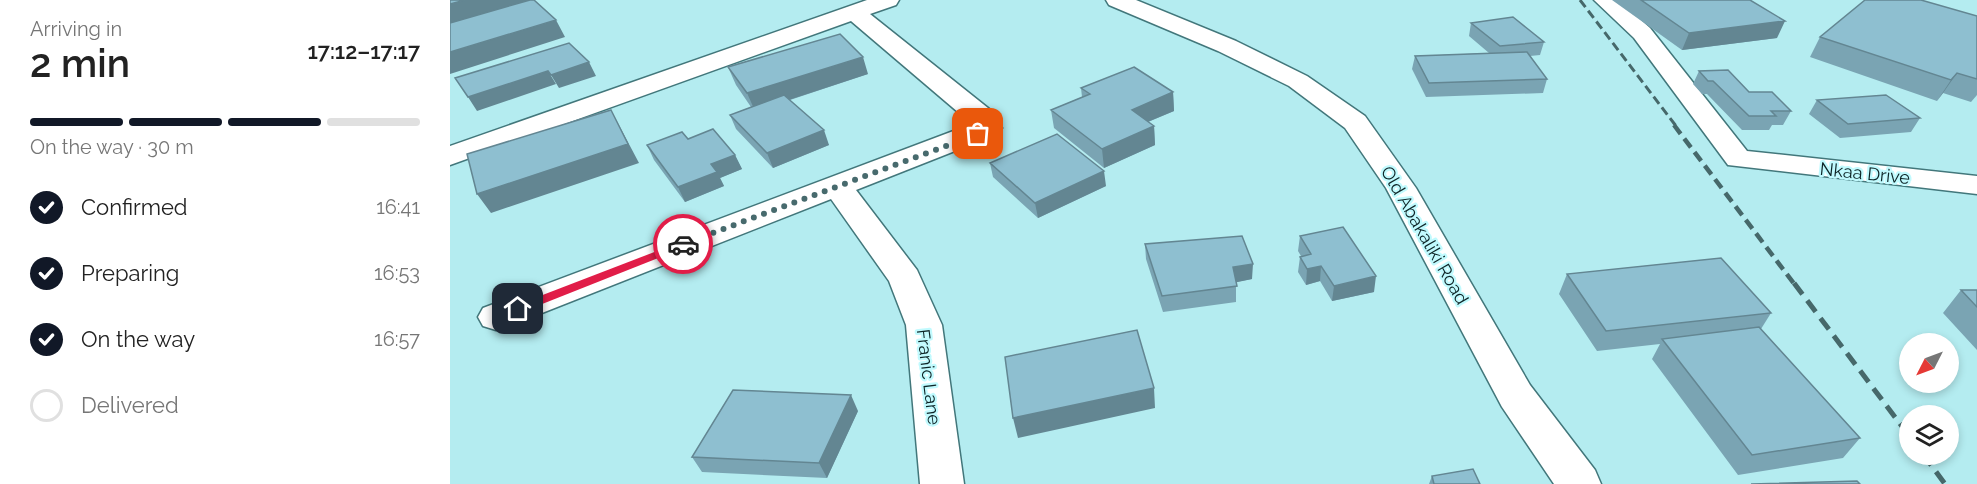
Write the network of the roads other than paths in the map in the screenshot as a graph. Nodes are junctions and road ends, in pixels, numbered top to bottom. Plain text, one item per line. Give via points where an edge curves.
1 (888, 0) edge
2 (1117, 0) edge
3 (1605, 0) edge
4 (854, 12) junction
5 (450, 156) edge
6 (1977, 185) edge
7 (837, 186) junction
8 (496, 317) dead end
9 (942, 484) edge
10 (1579, 484) edge

1 - 4 street
2 - 10 street, Old Abakaliki Road via 1298,81 1355,122 1401,188 1516,396
3 - 6 street, Nkaa Drive via 1642,33 1738,159
4 - 5 street
4 - 7 street via 983,118 988,128
7 - 8 street
7 - 9 street, Franic Lane via 904,278 924,325

